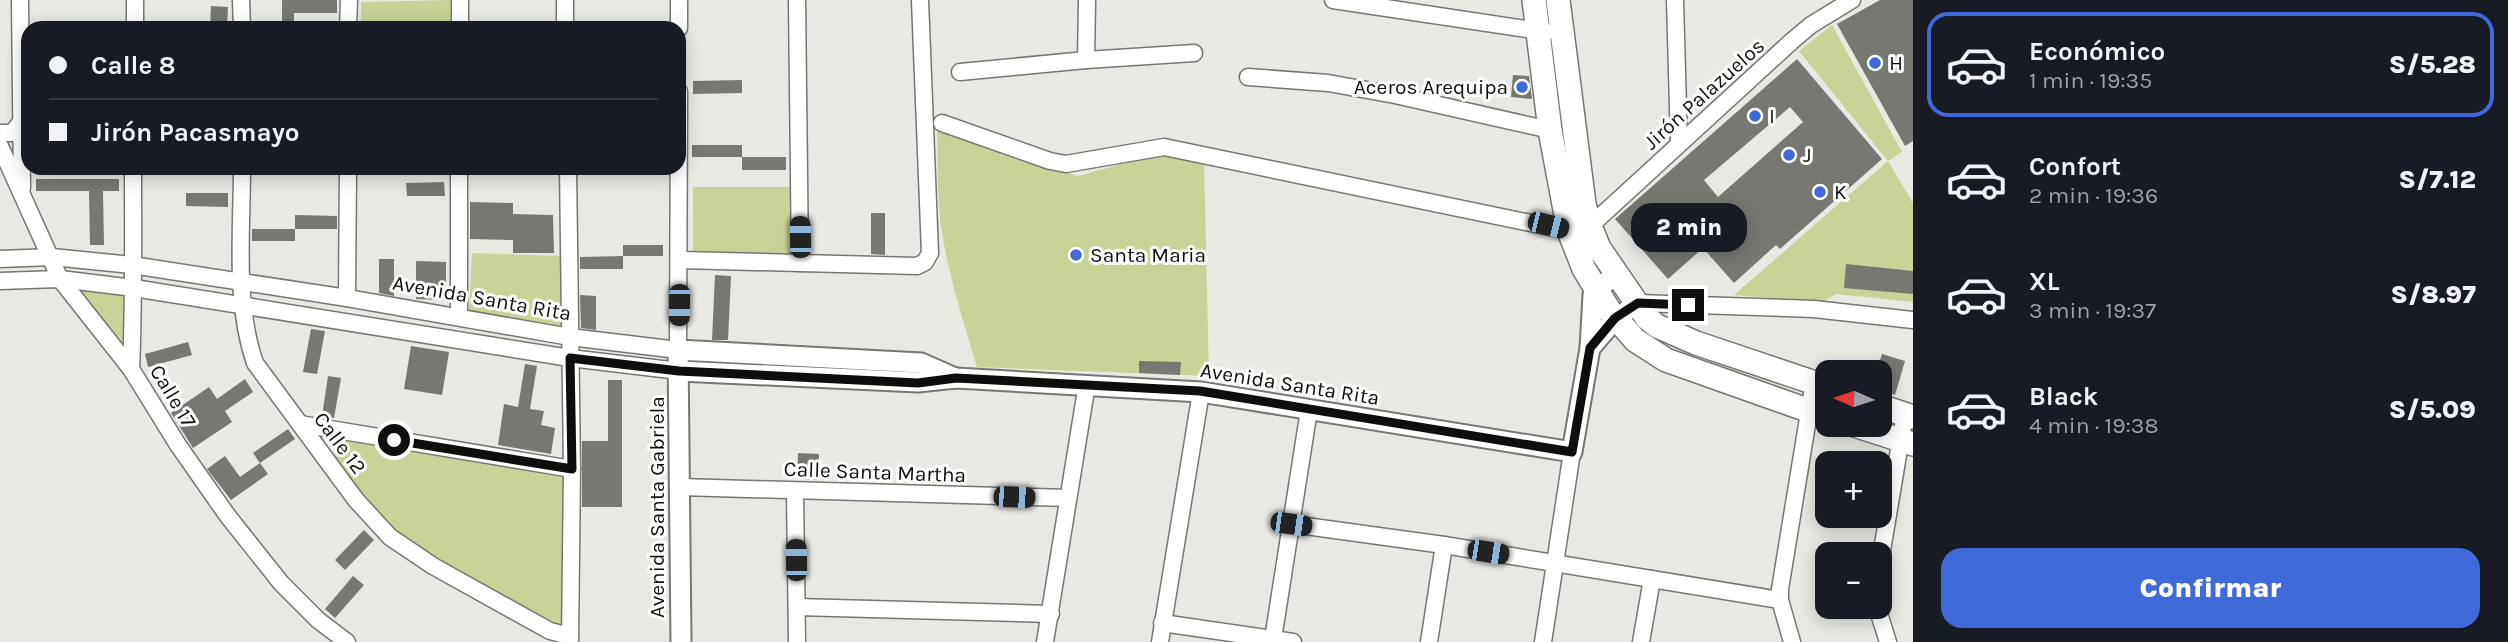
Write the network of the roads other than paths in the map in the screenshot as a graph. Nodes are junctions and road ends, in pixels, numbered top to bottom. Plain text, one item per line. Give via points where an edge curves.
1 (20, 0) edge
2 (135, 0) edge
3 (242, 0) edge
4 (349, 0) edge
5 (460, 0) edge
6 (565, 0) edge
7 (678, 0) edge
8 (797, 0) edge
9 (920, 0) edge
10 (1087, 0) edge
11 (1333, 0) edge
12 (1534, 0) edge
13 (1558, 0) edge
14 (1675, 0) edge
15 (1852, 0) edge
16 (1836, 5) edge
17 (135, 21) edge
18 (242, 21) edge
19 (348, 21) edge
20 (460, 21) edge
21 (565, 21) edge
22 (679, 21) edge
23 (1537, 30) junction
24 (1563, 35) junction
25 (1194, 53) dead end
26 (1086, 60) junction
27 (960, 72) dead end
28 (1248, 76) dead end
29 (21, 122) joint
30 (942, 123) dead end
31 (1550, 130) junction
32 (0, 133) edge
33 (1679, 144) junction
34 (0, 146) edge
35 (22, 175) edge
36 (133, 175) edge
37 (242, 175) edge
38 (348, 175) edge
39 (459, 175) edge
40 (568, 175) edge
41 (679, 175) edge
42 (22, 194) junction
43 (1579, 228) junction
44 (52, 257) junction
45 (0, 259) edge
46 (680, 260) junction
47 (800, 263) junction
48 (132, 265) junction
49 (1616, 275) junction
50 (60, 279) junction
51 (0, 281) edge
52 (242, 283) junction
53 (134, 288) junction
54 (1595, 289) junction
55 (347, 298) junction
56 (1638, 303) junction
57 (243, 305) junction
58 (459, 317) junction
59 (1615, 318) junction
60 (1913, 320) edge
61 (570, 337) junction
62 (1590, 348) junction
63 (678, 350) junction
64 (570, 358) junction
65 (131, 369) junction
66 (679, 371) junction
67 (956, 378) junction
68 (1815, 382) edge
69 (1087, 384) junction
70 (1200, 391) junction
71 (1309, 410) junction
72 (1892, 410) edge
73 (1815, 413) edge
74 (1909, 416) edge
75 (300, 424) junction
76 (1815, 429) edge
77 (342, 432) junction
78 (1906, 442) edge
79 (1572, 452) junction
80 (324, 456) junction
81 (572, 469) junction
82 (680, 486) junction
83 (795, 491) junction
84 (1068, 498) junction
85 (1291, 524) junction
86 (1884, 542) edge
87 (1444, 545) junction
88 (1555, 562) junction
89 (1651, 579) junction
90 (1780, 600) junction
91 (797, 607) junction
92 (1051, 614) junction
93 (1881, 619) edge
94 (1162, 622) junction
95 (570, 639) edge
96 (1273, 639) junction
97 (347, 642) edge
98 (681, 642) edge
99 (797, 642) edge
100 (1045, 642) edge
101 (1160, 642) edge
102 (1293, 642) edge
103 (1429, 642) edge
104 (1543, 642) edge
105 (1641, 642) edge
106 (1792, 642) edge
107 (1888, 642) edge

1 - 29 street
2 - 17 street
3 - 18 street
4 - 19 street
5 - 20 street
6 - 21 street
7 - 22 street
8 - 47 street
9 - 47 street via 930,253 917,266
10 - 26 street
11 - 23 street
12 - 23 main road
13 - 24 main road
14 - 33 street
15 - 16 street, Jirón Palazuelos
16 - 33 street, Jirón Palazuelos
23 - 24 street
23 - 31 main road
24 - 43 main road via 1584,204
25 - 26 street
26 - 27 street
28 - 31 street via 1328,83
29 - 32 street via 12,133
30 - 43 street via 1066,164 1164,147
31 - 43 main road
33 - 43 street, Jirón Palazuelos
34 - 42 street, Calle 17
35 - 42 street
36 - 48 street
37 - 52 street, Calle 12
38 - 55 street
39 - 58 street
40 - 61 street
41 - 46 street
42 - 44 street, Calle 17
43 - 49 main road
43 - 54 main road via 1576,251
44 - 45 street, Avenida Santa Rita
44 - 48 street, Avenida Santa Rita
44 - 50 street, Calle 17
46 - 47 street
46 - 63 street
48 - 52 street, Avenida Santa Rita
48 - 53 street
49 - 54 street
49 - 56 main road
50 - 51 street, Avenida Santa Rita
50 - 53 street, Avenida Santa Rita
50 - 65 street, Calle 17
52 - 55 street, Avenida Santa Rita
52 - 57 street, Calle 12
53 - 57 street, Avenida Santa Rita
53 - 65 street
54 - 59 main road
54 - 62 street
55 - 58 street, Avenida Santa Rita
56 - 59 street
56 - 60 street via 1814,309
56 - 68 main road via 1647,318 1676,335
57 - 64 street, Avenida Santa Rita
57 - 75 street, Calle 12 via 255,363
58 - 61 street, Avenida Santa Rita
59 - 62 street
59 - 73 main road via 1635,340 1667,360
61 - 63 street, Avenida Santa Rita
61 - 64 street
62 - 79 street
63 - 66 street, Avenida Santa Gabriela
63 - 67 street, Avenida Santa Rita via 921,363
64 - 66 street, Avenida Santa Rita
64 - 81 street
65 - 97 street, Calle 17 via 227,515 281,583
66 - 67 street, Avenida Santa Rita via 918,383
66 - 82 street, Avenida Santa Gabriela
67 - 69 street, Avenida Santa Rita
69 - 70 street, Avenida Santa Rita
69 - 84 street
70 - 71 street, Avenida Santa Rita
70 - 94 street
71 - 79 street, Avenida Santa Rita
71 - 85 street
72 - 74 main road
74 - 78 street
75 - 77 street
75 - 80 street, Calle 12
76 - 90 street
77 - 80 street
77 - 81 street
78 - 86 street
79 - 88 street
80 - 95 street, Calle 12 via 390,537 433,566
81 - 95 street
82 - 83 street, Calle Santa Martha
82 - 98 street, Avenida Santa Gabriela
83 - 84 street, Calle Santa Martha
83 - 91 street
84 - 92 street
85 - 87 street
85 - 96 street
87 - 88 street
87 - 103 street
88 - 89 street
88 - 104 street
89 - 90 street
89 - 105 street
90 - 106 street
91 - 92 street
91 - 99 street
92 - 100 street
93 - 107 street
94 - 96 street
94 - 101 street
96 - 102 street

